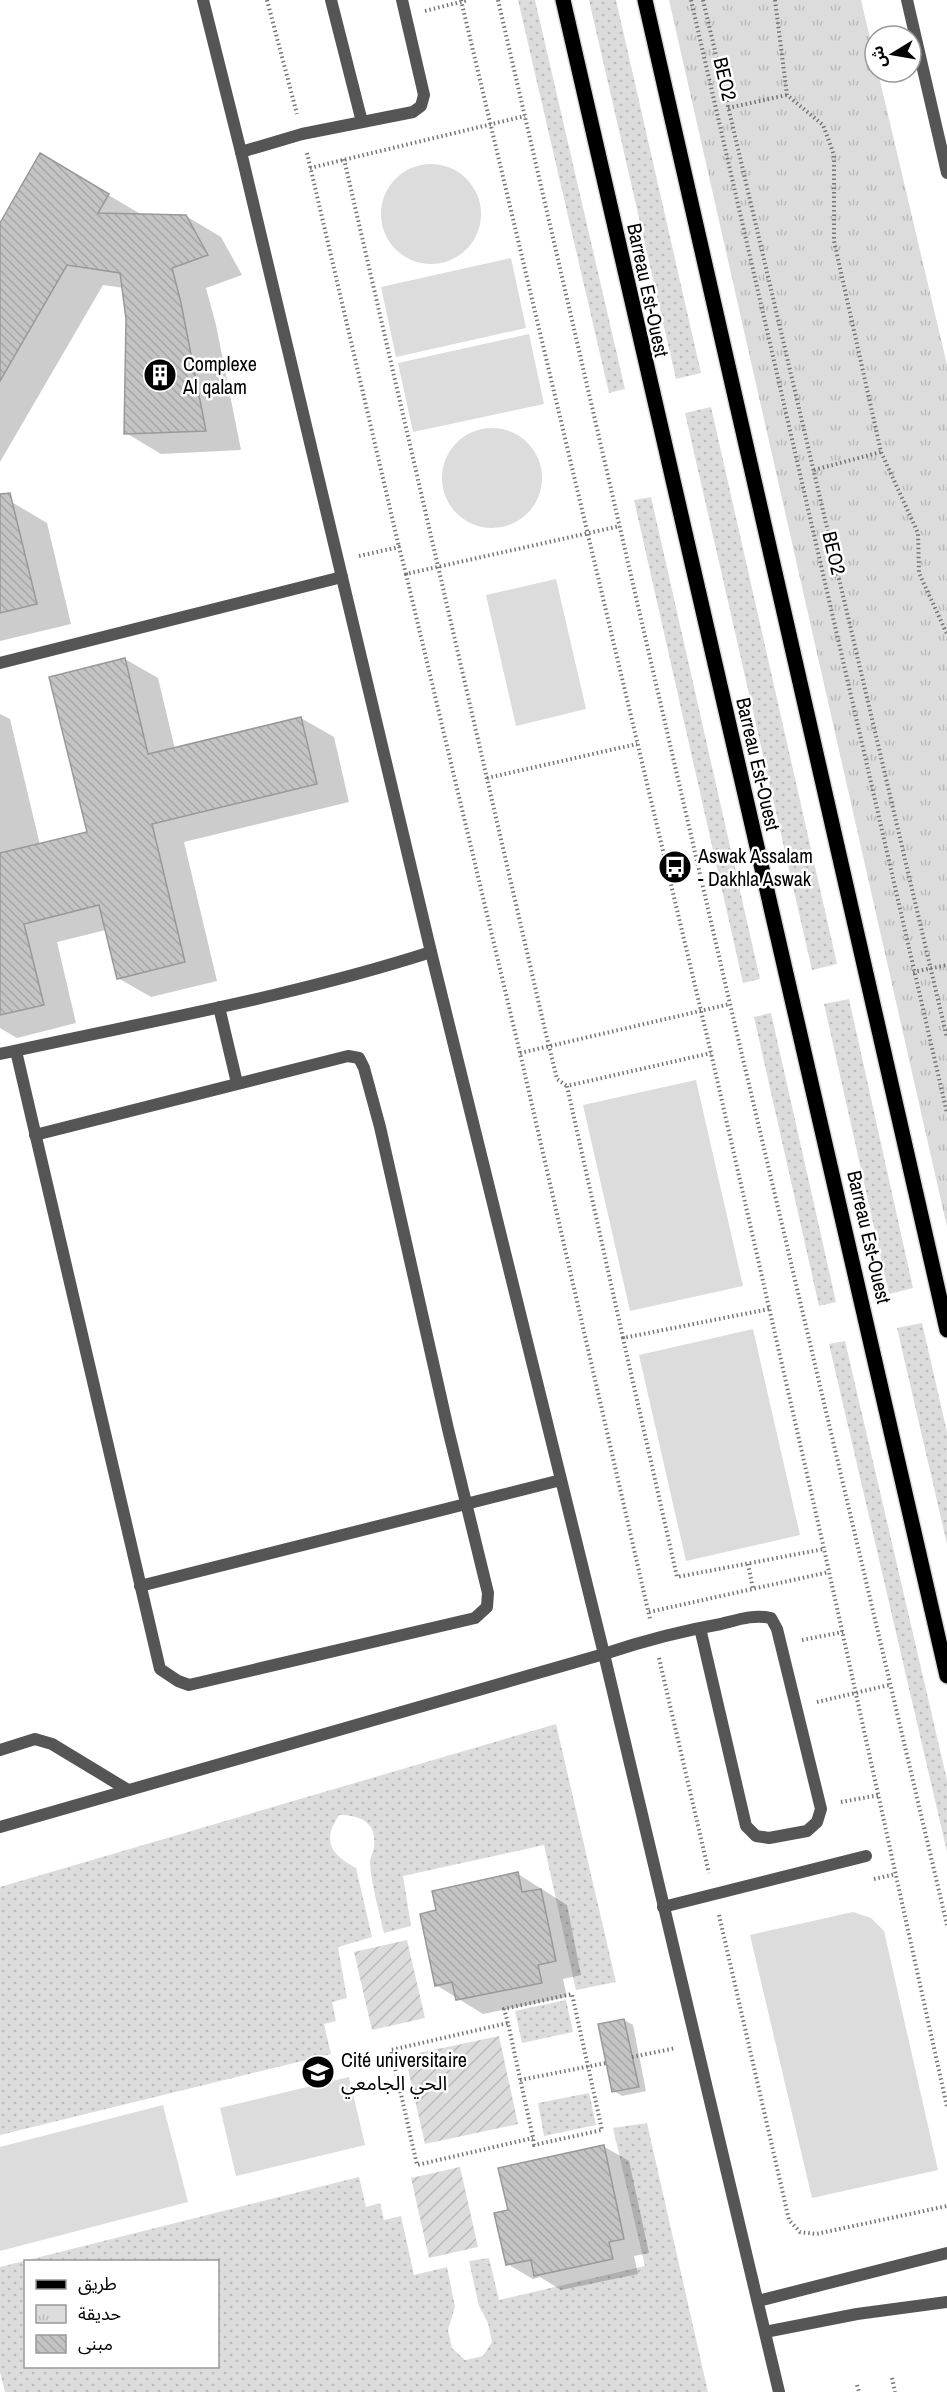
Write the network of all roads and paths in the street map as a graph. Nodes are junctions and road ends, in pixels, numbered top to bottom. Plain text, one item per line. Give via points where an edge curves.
1 (202, 0) edge
2 (267, 0) edge
3 (331, 0) edge
4 (402, 0) edge
5 (468, 0) edge
6 (498, 0) edge
7 (563, 0) edge
8 (645, 0) edge
9 (691, 0) edge
10 (704, 0) edge
11 (776, 0) edge
12 (907, 0) edge
13 (462, 1) edge
14 (405, 16) junction
15 (787, 95) junction
16 (728, 108) junction
17 (525, 116) junction
18 (362, 122) junction
19 (491, 124) junction
20 (302, 134) junction
21 (241, 152) junction
22 (344, 159) junction
23 (310, 168) junction
24 (947, 174) edge
25 (881, 452) junction
26 (814, 470) junction
27 (620, 526) junction
28 (587, 534) junction
29 (399, 547) junction
30 (338, 560) junction
31 (438, 567) junction
32 (406, 574) junction
33 (342, 577) junction
34 (947, 634) edge
35 (0, 663) edge
36 (637, 744) junction
37 (487, 778) junction
38 (431, 952) junction
39 (947, 965) edge
40 (931, 969) junction
41 (913, 972) junction
42 (730, 1004) junction
43 (219, 1007) junction
44 (701, 1011) junction
45 (947, 1038) edge
46 (550, 1046) junction
47 (16, 1051) junction
48 (520, 1053) junction
49 (711, 1053) junction
50 (0, 1054) edge
51 (237, 1083) junction
52 (567, 1086) junction
53 (947, 1113) edge
54 (35, 1135) junction
55 (769, 1308) junction
56 (947, 1330) edge
57 (623, 1338) junction
58 (561, 1480) junction
59 (467, 1504) junction
60 (824, 1549) junction
61 (748, 1564) junction
62 (829, 1572) junction
63 (140, 1586) junction
64 (753, 1589) junction
65 (649, 1612) junction
66 (758, 1616) junction
67 (700, 1628) junction
68 (843, 1632) junction
69 (654, 1637) junction
70 (781, 1645) junction
71 (604, 1654) junction
72 (947, 1676) edge
73 (890, 1685) junction
74 (856, 1693) junction
75 (796, 1706) junction
76 (0, 1750) edge
77 (128, 1790) junction
78 (879, 1795) junction
79 (820, 1806) junction
80 (0, 1827) edge
81 (866, 1856) dead end
82 (714, 1895) junction
83 (663, 1907) junction
84 (947, 1925) edge
85 (508, 2023) junction
86 (696, 2044) junction
87 (632, 2057) dead end
88 (606, 2063) dead end
89 (588, 2066) junction
90 (520, 2080) junction
91 (947, 2107) edge
92 (533, 2138) junction
93 (947, 2206) edge
94 (947, 2253) edge
95 (758, 2301) junction
96 (947, 2302) edge
97 (765, 2332) junction
98 (892, 2378) dead end
99 (857, 2385) dead end
100 (779, 2392) edge
101 (859, 2392) edge
102 (895, 2392) edge

1 - 21 street
2 - 20 path
3 - 18 street
4 - 14 street
5 - 13 path
6 - 17 path
7 - 72 main road, Barreau Est-Ouest via 651,398
8 - 56 main road
9 - 41 path, BEO2
10 - 16 path
11 - 15 path
12 - 24 street
13 - 14 path
13 - 19 path
14 - 18 street via 424,95 421,106 413,112
15 - 16 path
15 - 25 path via 823,125 834,154 834,241
16 - 26 path
17 - 19 path
17 - 27 path
18 - 20 street
19 - 22 path
19 - 28 path
20 - 21 street
20 - 23 path
21 - 30 street
22 - 23 path
22 - 31 path
23 - 29 path
25 - 26 path
25 - 34 path via 918,533 919,573
26 - 40 path
27 - 28 path
27 - 42 path
28 - 31 path
28 - 36 path
29 - 30 path
29 - 32 path
30 - 33 street
31 - 32 path
31 - 37 path
32 - 48 path
33 - 35 street
33 - 38 street
36 - 37 path
36 - 44 path
37 - 46 path
38 - 43 street
38 - 58 street
39 - 40 path
40 - 41 path
40 - 45 path
41 - 53 path, BEO2
42 - 44 path
42 - 73 path
43 - 47 street
43 - 51 street
44 - 46 path
44 - 49 path
46 - 48 path
46 - 52 path via 557,1079
47 - 50 street
47 - 54 street
48 - 65 path
49 - 52 path
49 - 55 path
51 - 54 street
51 - 59 street via 348,1056 359,1058 380,1127
52 - 57 path
54 - 63 street
55 - 57 path
55 - 60 path
57 - 61 path via 677,1577
58 - 59 street
58 - 71 street
59 - 63 street
59 - 63 street via 488,1593 488,1607 476,1618 189,1685 160,1669
60 - 61 path
60 - 62 path
61 - 64 path
62 - 64 path
62 - 68 path
64 - 65 path
64 - 66 path
65 - 69 path
66 - 67 street
66 - 70 street via 771,1618
67 - 69 street
67 - 79 street via 746,1826 756,1836 769,1838 807,1831 817,1822
68 - 70 path
68 - 74 path
69 - 71 street
69 - 82 path
70 - 75 street
71 - 77 street
71 - 83 street
73 - 74 path
73 - 84 path
74 - 75 path
74 - 78 path
75 - 79 street
76 - 77 street via 35,1739 52,1744
77 - 80 street
78 - 79 path
78 - 91 path
81 - 82 street
82 - 83 street
82 - 93 path via 789,2220 800,2232 816,2234
83 - 86 street
85 - 89 path via 504,2009 572,1994
85 - 90 path
85 - 92 path via 391,2050 417,2165
86 - 87 path
86 - 95 street
88 - 89 path
89 - 90 path
89 - 92 path via 602,2130 534,2145
90 - 92 path
94 - 95 street
95 - 97 street
96 - 97 street
97 - 100 street
98 - 102 path
99 - 101 path

